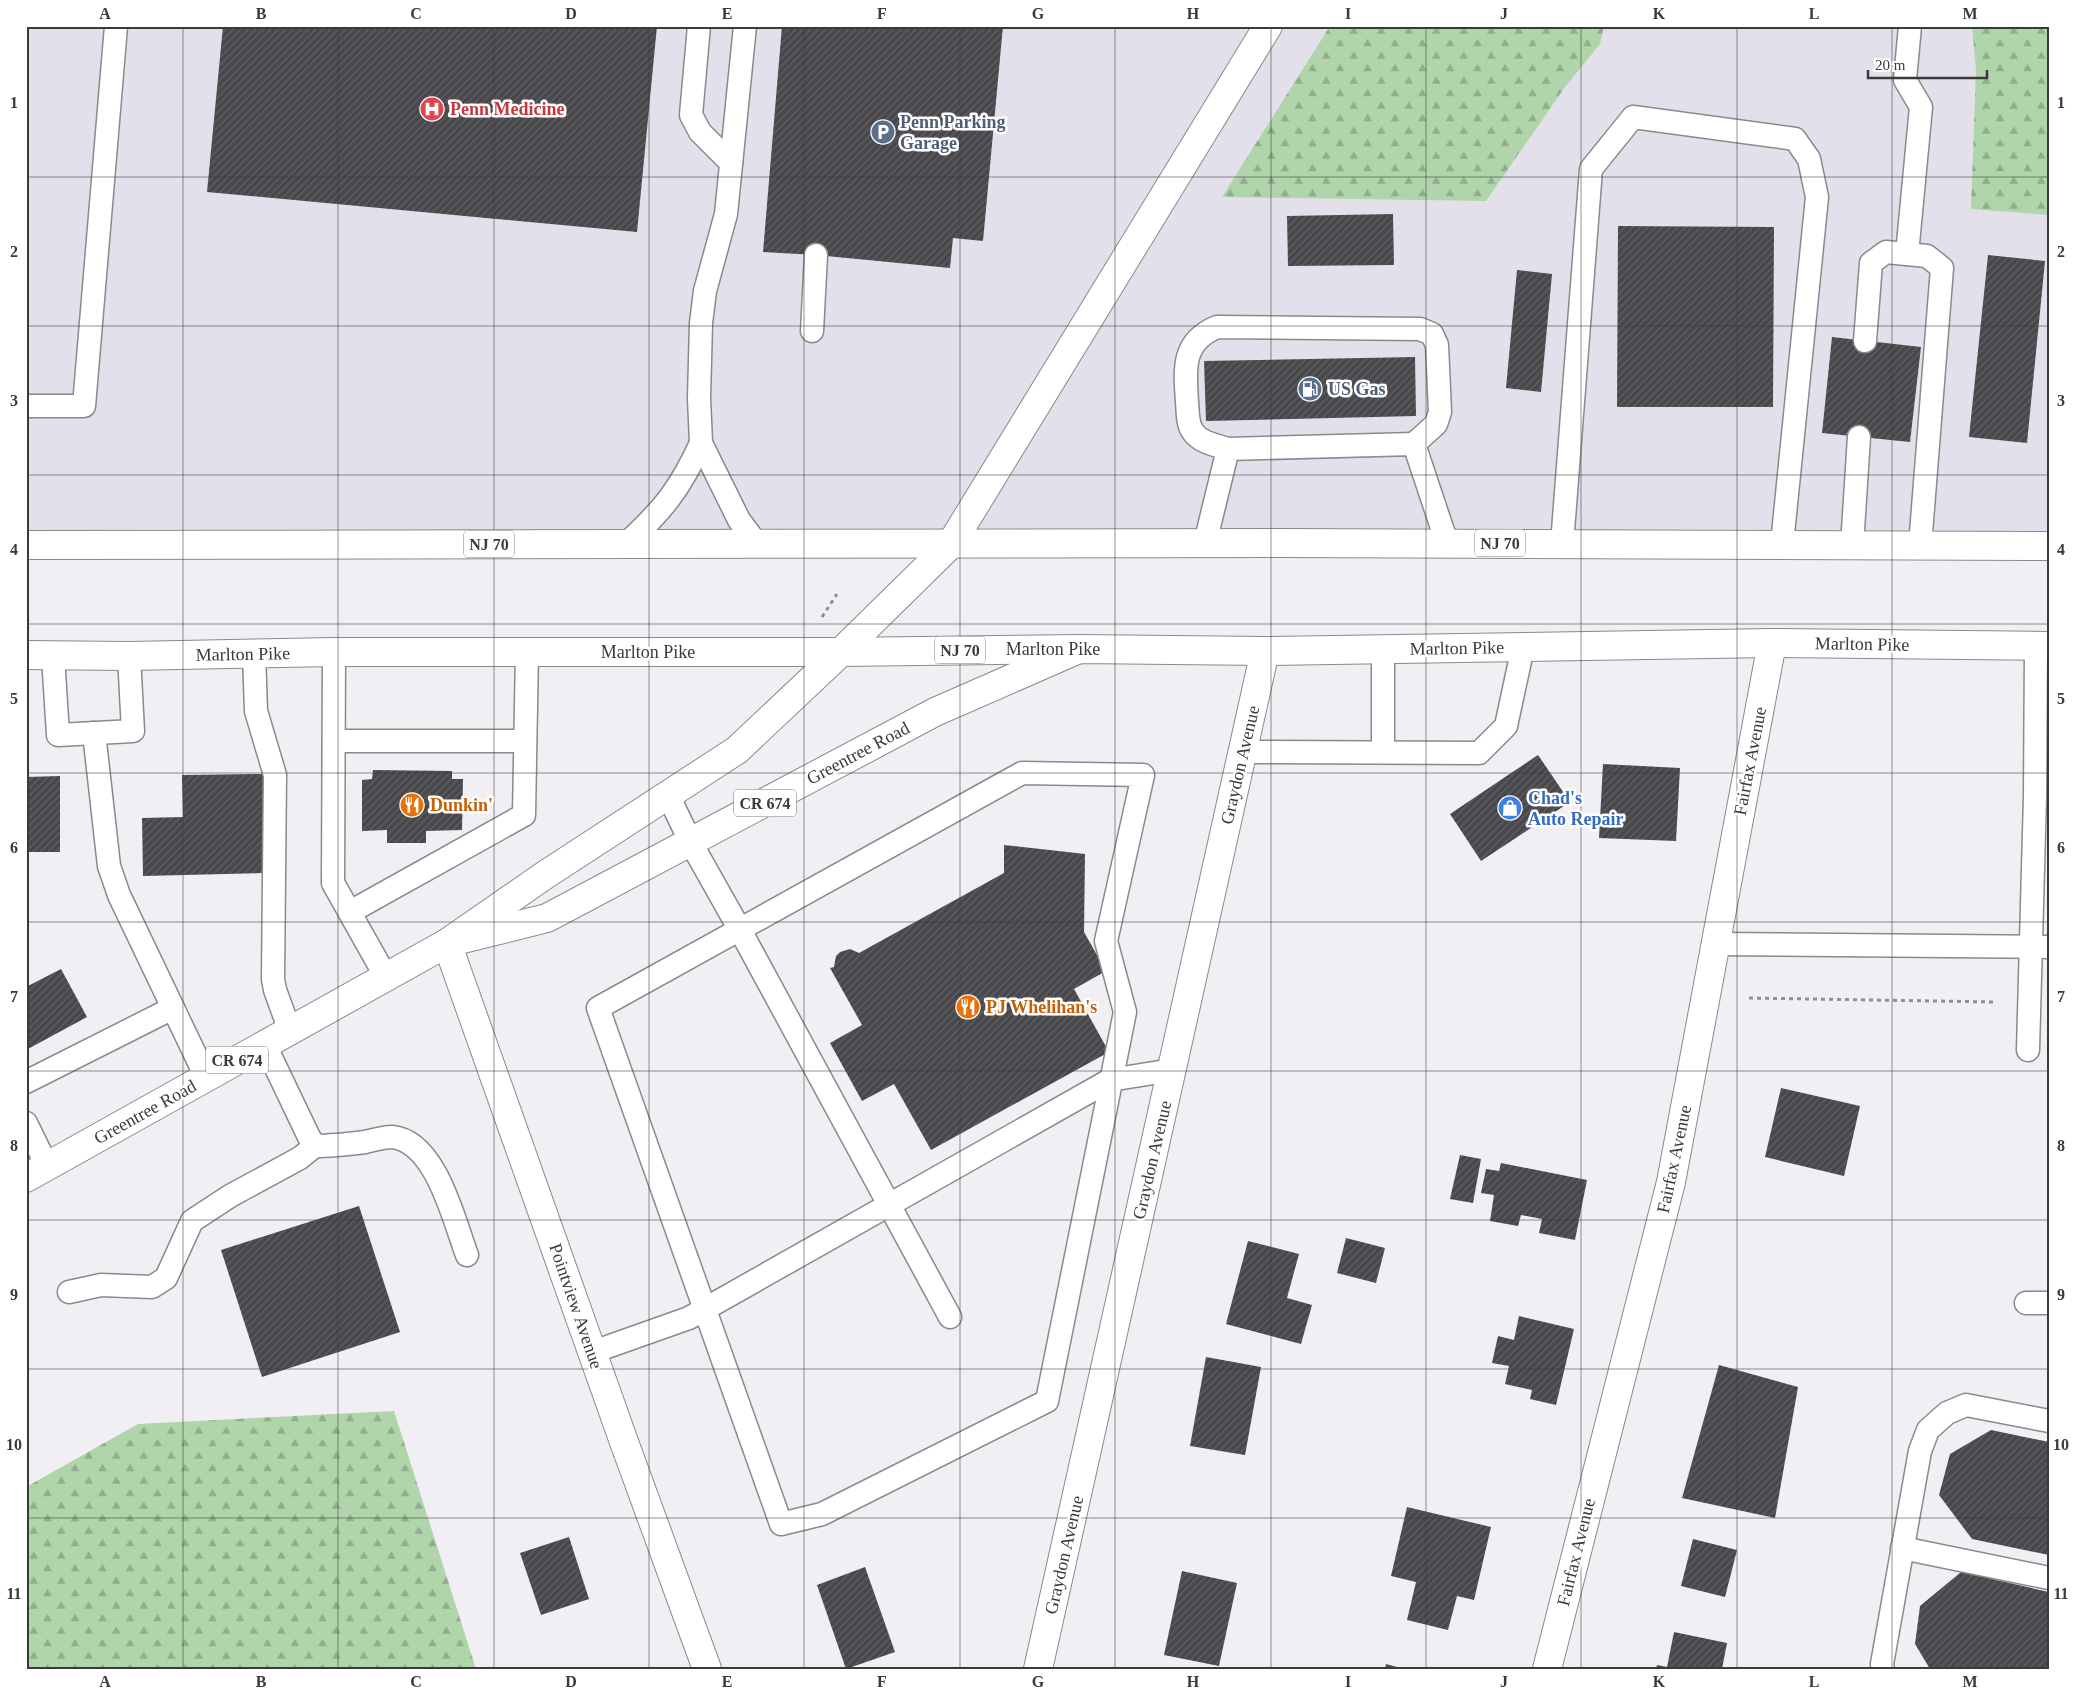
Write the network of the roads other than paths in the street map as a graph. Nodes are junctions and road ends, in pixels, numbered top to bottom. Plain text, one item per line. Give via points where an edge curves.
1 (116, 26) edge
2 (699, 26) edge
3 (745, 26) edge
4 (1268, 26) edge
5 (1910, 26) edge
6 (731, 163) junction
7 (1907, 254) junction
8 (816, 255) dead end
9 (812, 331) dead end
10 (1865, 341) dead end
11 (26, 406) edge
12 (1859, 437) dead end
13 (701, 443) junction
14 (1414, 444) junction
15 (1228, 449) junction
16 (1205, 543) junction
17 (1447, 543) junction
18 (626, 544) junction
19 (758, 544) junction
20 (951, 544) junction
21 (1562, 544) junction
22 (1782, 544) junction
23 (26, 545) edge
24 (1852, 545) junction
25 (1920, 546) junction
26 (2049, 546) edge
27 (1772, 643) junction
28 (2042, 646) edge
29 (1523, 648) junction
30 (1079, 649) junction
31 (1383, 650) junction
32 (1265, 651) junction
33 (334, 652) junction
34 (527, 652) junction
35 (841, 652) junction
36 (254, 654) junction
37 (26, 656) edge
38 (54, 656) junction
39 (129, 656) junction
40 (94, 733) junction
41 (334, 741) junction
42 (525, 742) junction
43 (1243, 752) junction
44 (1383, 752) junction
45 (668, 795) junction
46 (2042, 796) edge
47 (691, 843) junction
48 (350, 912) junction
49 (740, 930) junction
50 (447, 943) junction
51 (1716, 944) junction
52 (2040, 947) edge
53 (386, 977) junction
54 (173, 1008) junction
55 (290, 1031) junction
56 (265, 1045) junction
57 (2028, 1050) dead end
58 (1172, 1070) junction
59 (206, 1077) junction
60 (1110, 1080) junction
61 (26, 1082) edge
62 (26, 1123) edge
63 (315, 1146) junction
64 (37, 1172) edge
65 (890, 1206) junction
66 (466, 1255) dead end
67 (69, 1292) dead end
68 (2026, 1303) dead end
69 (2049, 1303) edge
70 (705, 1309) junction
71 (950, 1318) dead end
72 (592, 1352) junction
73 (2049, 1421) edge
74 (1902, 1548) junction
75 (2049, 1578) edge
76 (707, 1669) edge
77 (1038, 1669) edge
78 (1547, 1669) edge
79 (1883, 1669) edge

1 - 11 lane via 84,406
2 - 6 lane via 690,115 700,132
3 - 6 lane
4 - 20 main road, Greentree Road
5 - 7 lane via 1905,80 1921,107
6 - 13 lane via 726,214 705,291 701,323
7 - 10 lane via 1886,252 1871,263
7 - 25 lane via 1927,256 1942,268
8 - 9 lane
12 - 24 lane
13 - 18 lane via 672,497 656,517
13 - 19 lane via 739,520
14 - 15 lane
14 - 15 lane via 1436,424 1440,412 1437,345 1432,334 1420,329 1217,327 1204,333 1190,351 1185,367 1188,420 1201,440
14 - 17 lane
15 - 16 lane
16 - 17 main road, NJ 70
16 - 20 main road, NJ 70
17 - 21 main road, NJ 70
18 - 19 main road, NJ 70
18 - 23 main road, NJ 70
19 - 20 main road, NJ 70
20 - 35 main road, Greentree Road / CR 674
21 - 22 main road, NJ 70
21 - 22 lane via 1591,169 1633,117 1795,139 1810,159 1817,197
22 - 24 main road, NJ 70
24 - 25 main road, NJ 70
25 - 26 main road, NJ 70
27 - 28 main road, Marlton Pike / NJ 70
27 - 29 main road, Marlton Pike / NJ 70
27 - 51 main road, Fairfax Avenue
28 - 46 lane
29 - 31 main road, Marlton Pike / NJ 70
29 - 44 lane via 1506,726 1479,753
30 - 32 main road, Marlton Pike / NJ 70
30 - 35 main road, Marlton Pike / NJ 70
30 - 47 main road, Greentree Road / CR 674 via 935,712
31 - 32 main road, Marlton Pike / NJ 70
31 - 44 lane
32 - 43 main road, Graydon Avenue
33 - 34 main road, Marlton Pike / NJ 70
33 - 36 main road, Marlton Pike / NJ 70
33 - 41 lane
34 - 35 main road, Marlton Pike / NJ 70
34 - 42 lane
35 - 45 main road, Greentree Road / CR 674 via 737,750
36 - 39 main road, Marlton Pike / NJ 70
36 - 55 lane via 256,712 275,775 272,979
37 - 38 main road, Marlton Pike / NJ 70
38 - 39 main road, Marlton Pike / NJ 70
38 - 40 lane via 58,735
39 - 40 lane via 133,731
40 - 54 lane via 109,866 119,895
41 - 42 lane
41 - 48 lane via 333,883
42 - 48 lane via 524,815
43 - 44 lane
43 - 58 main road, Graydon Avenue
45 - 47 lane
45 - 50 main road, Greentree Road / CR 674
46 - 52 lane
47 - 49 lane
47 - 50 main road, Greentree Road / CR 674 via 547,918
48 - 53 lane
49 - 60 lane via 1022,773 1143,775 1106,941 1124,1012
49 - 65 lane
49 - 70 lane via 598,1008
50 - 53 main road, Greentree Road / CR 674
50 - 72 main road, Pointview Avenue
51 - 52 lane
51 - 78 main road, Fairfax Avenue via 1671,1182
52 - 57 lane
53 - 55 main road, Greentree Road / CR 674
54 - 59 lane
54 - 61 lane
55 - 56 main road, Greentree Road / CR 674
56 - 59 main road, Greentree Road / CR 674
56 - 63 lane
58 - 60 lane
58 - 77 main road, Graydon Avenue
59 - 64 main road, Greentree Road / CR 674
60 - 65 lane
60 - 70 lane via 1048,1401 822,1514 781,1524
62 - 64 lane
63 - 66 lane via 391,1137 405,1141 422,1153 435,1171
63 - 67 lane via 192,1221 166,1278 152,1287 101,1285
65 - 70 lane
65 - 71 lane
68 - 69 lane
70 - 72 lane via 689,1318
72 - 76 main road, Pointview Avenue
73 - 74 lane via 1966,1405 1947,1413 1928,1430 1920,1451
74 - 75 lane
74 - 79 lane

